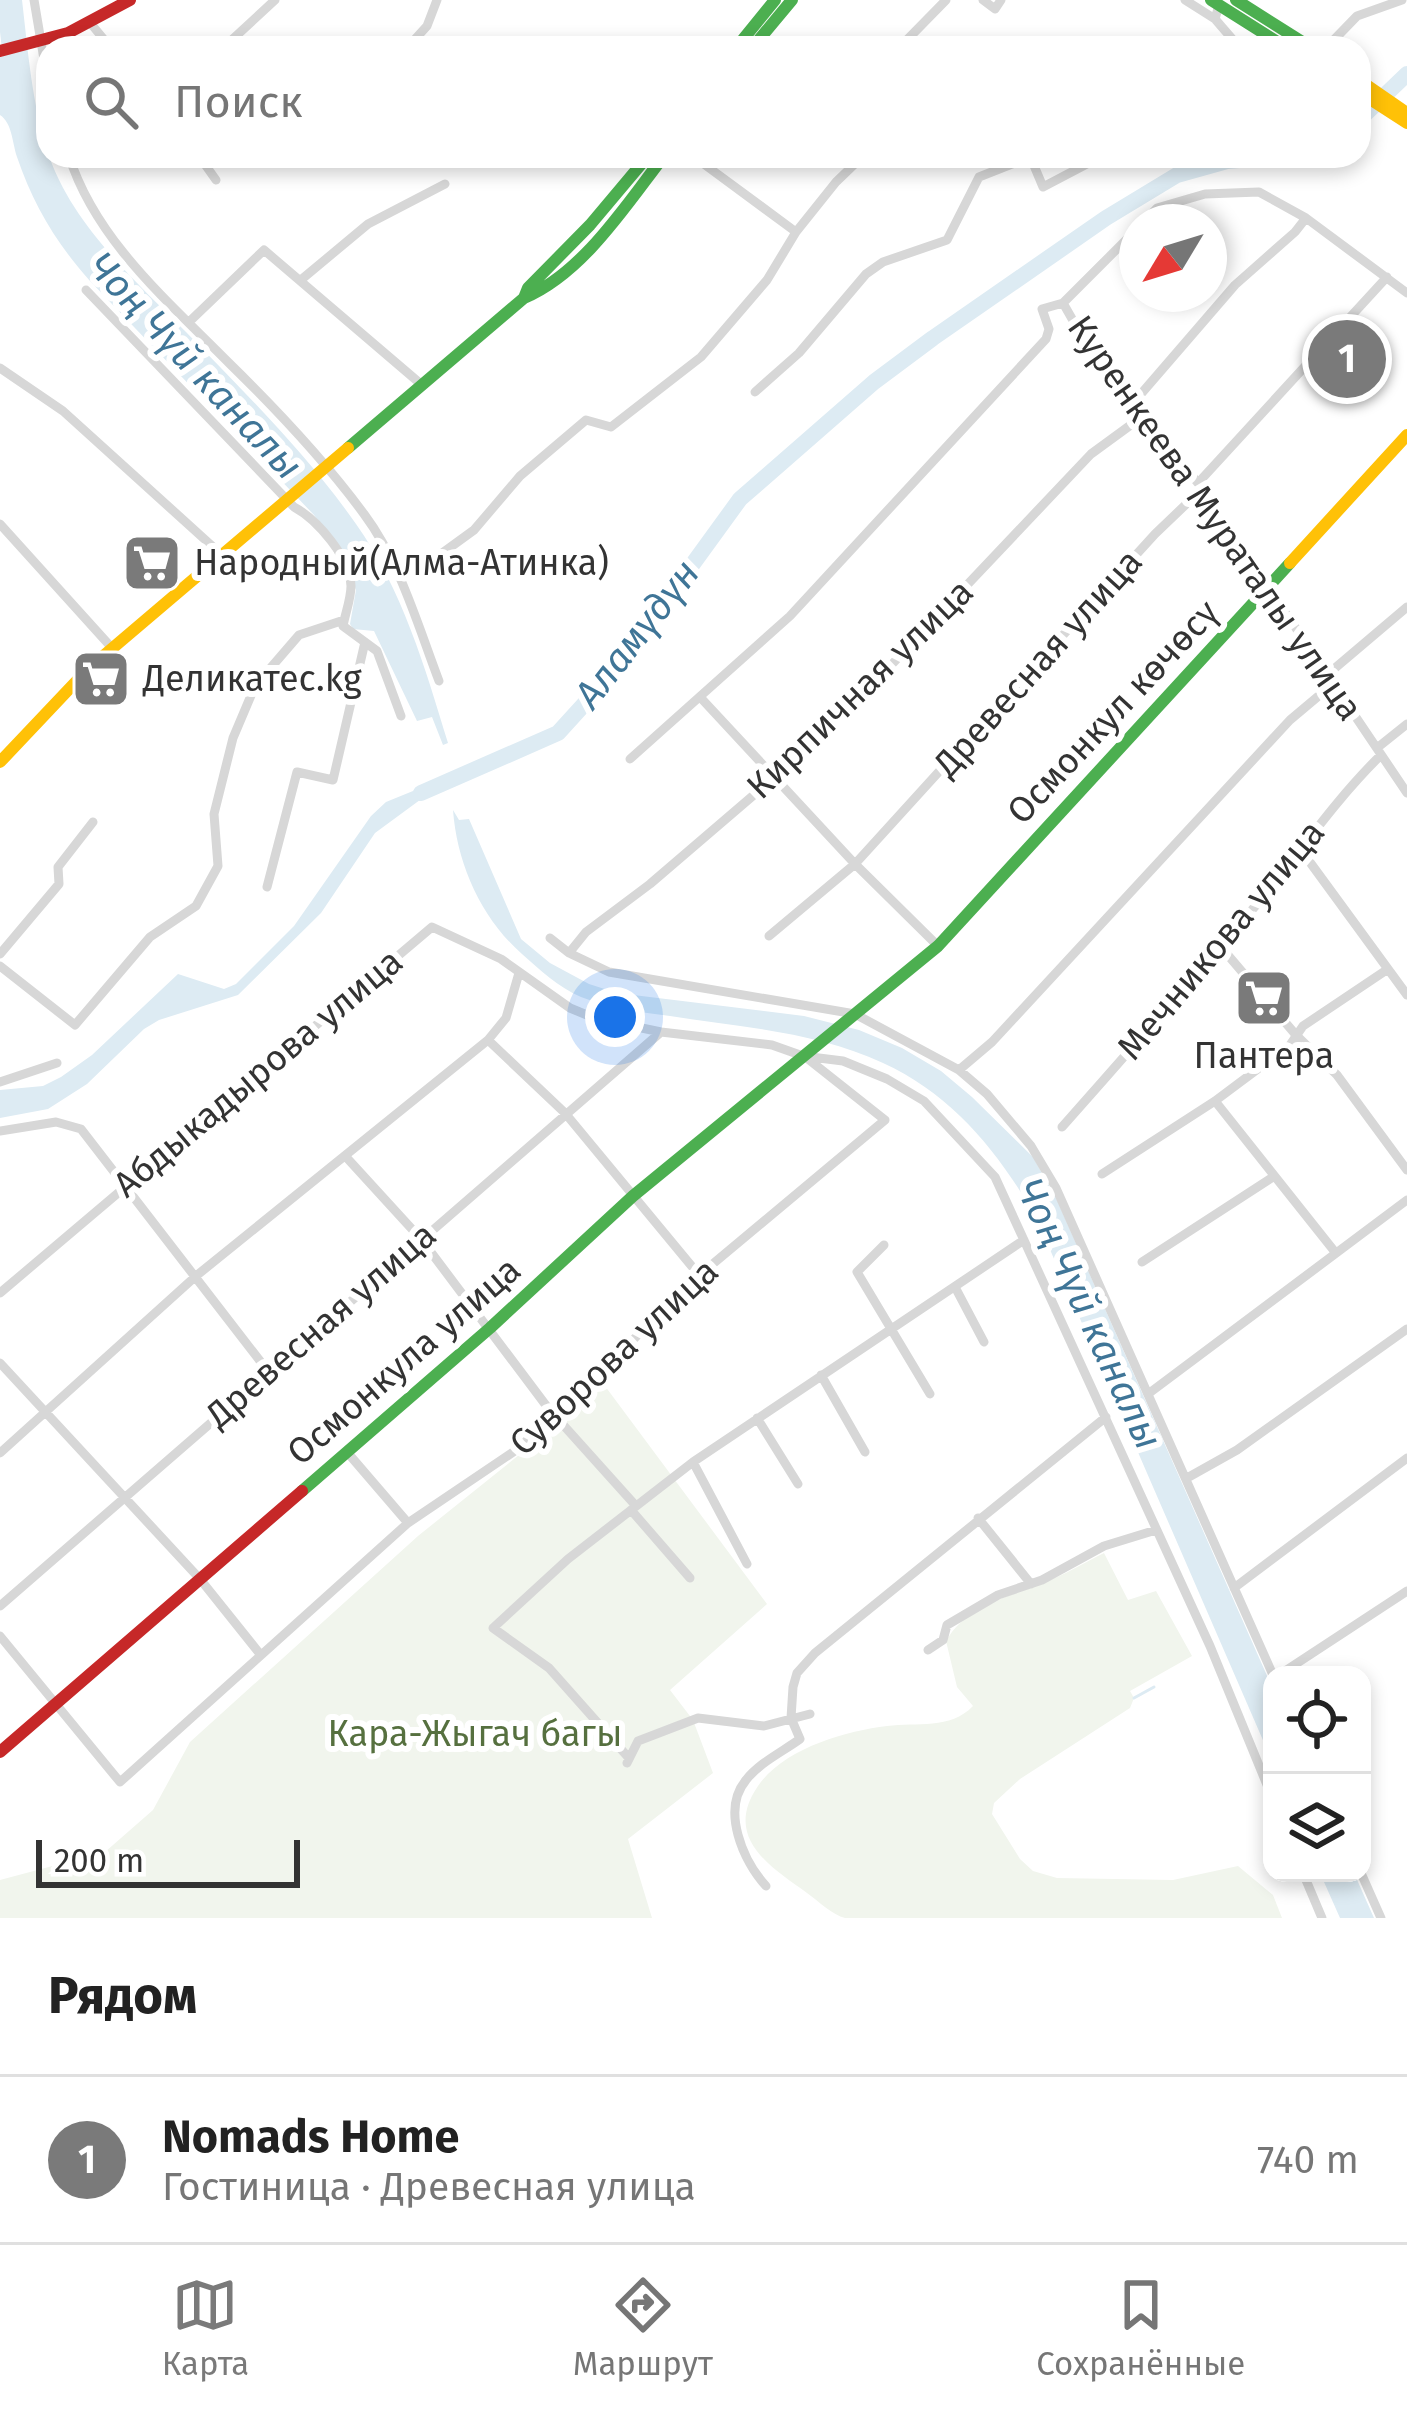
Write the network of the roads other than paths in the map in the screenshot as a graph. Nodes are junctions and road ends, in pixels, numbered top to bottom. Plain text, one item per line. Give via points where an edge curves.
1 (34, 0) edge
2 (130, 0) edge
3 (275, 0) edge
4 (437, 0) edge
5 (775, 0) edge
6 (792, 0) edge
7 (946, 0) edge
8 (983, 0) edge
9 (1001, 0) edge
10 (1185, 0) edge
11 (1236, 0) edge
12 (1402, 0) edge
13 (1215, 8) edge
14 (92, 26) junction
15 (61, 36) edge
16 (101, 36) edge
17 (236, 36) edge
18 (418, 36) edge
19 (746, 36) edge
20 (762, 36) edge
21 (911, 36) edge
22 (1232, 36) edge
23 (1265, 36) edge
24 (1293, 36) edge
25 (1338, 36) edge
26 (36, 44) joint
27 (0, 51) edge
28 (1371, 90) edge
29 (1371, 99) edge
30 (1406, 119) edge
31 (73, 168) edge
32 (208, 168) edge
33 (638, 168) edge
34 (654, 168) edge
35 (709, 168) edge
36 (851, 168) edge
37 (1003, 168) edge
38 (1035, 168) edge
39 (1079, 168) edge
40 (216, 180) dead end
41 (445, 184) dead end
42 (1171, 204) edge
43 (1306, 218) junction
44 (796, 232) junction
45 (1119, 247) edge
46 (1387, 277) junction
47 (302, 279) junction
48 (86, 290) dead end
49 (1407, 293) edge
50 (524, 298) junction
51 (1063, 303) junction
52 (189, 322) junction
53 (0, 368) edge
54 (422, 385) junction
55 (755, 392) dead end
56 (1134, 402) junction
57 (1143, 416) junction
58 (1407, 435) edge
59 (324, 468) junction
60 (1200, 486) junction
61 (289, 498) junction
62 (0, 524) edge
63 (222, 554) junction
64 (394, 566) junction
65 (1268, 589) junction
66 (1407, 607) edge
67 (344, 620) junction
68 (365, 642) junction
69 (112, 648) junction
70 (1331, 679) junction
71 (439, 681) dead end
72 (700, 697) junction
73 (401, 716) dead end
74 (1407, 724) edge
75 (1379, 752) junction
76 (630, 759) dead end
77 (0, 763) edge
78 (776, 776) junction
79 (1407, 793) edge
80 (94, 822) dead end
81 (1301, 850) junction
82 (855, 864) junction
83 (267, 887) dead end
84 (769, 936) dead end
85 (550, 938) dead end
86 (938, 946) junction
87 (1221, 947) junction
88 (569, 953) junction
89 (0, 954) edge
90 (0, 965) edge
91 (1388, 969) junction
92 (519, 973) junction
93 (1407, 995) edge
94 (853, 1016) junction
95 (661, 1032) junction
96 (1296, 1035) junction
97 (488, 1040) junction
98 (807, 1053) junction
99 (57, 1064) dead end
100 (959, 1070) junction
101 (0, 1082) edge
102 (1215, 1101) junction
103 (565, 1113) junction
104 (1062, 1127) dead end
105 (0, 1131) edge
106 (346, 1158) junction
107 (1407, 1170) edge
108 (1102, 1174) dead end
109 (1273, 1178) junction
110 (125, 1186) junction
111 (633, 1196) junction
112 (1407, 1200) edge
113 (421, 1239) junction
114 (1024, 1240) junction
115 (884, 1245) dead end
116 (1335, 1252) junction
117 (1142, 1262) dead end
118 (699, 1275) junction
119 (196, 1276) junction
120 (955, 1287) junction
121 (0, 1293) edge
122 (490, 1328) junction
123 (1407, 1329) edge
124 (889, 1330) junction
125 (984, 1342) dead end
126 (0, 1363) edge
127 (267, 1370) junction
128 (821, 1375) junction
129 (930, 1394) dead end
130 (1148, 1394) junction
131 (47, 1411) junction
132 (551, 1412) junction
133 (1106, 1417) junction
134 (757, 1418) junction
135 (347, 1452) junction
136 (865, 1452) dead end
137 (0, 1453) edge
138 (1407, 1458) edge
139 (693, 1462) junction
140 (1187, 1478) junction
141 (798, 1484) dead end
142 (125, 1496) junction
143 (634, 1508) junction
144 (978, 1518) junction
145 (408, 1523) junction
146 (1156, 1530) junction
147 (747, 1564) dead end
148 (689, 1578) dead end
149 (200, 1579) junction
150 (1030, 1584) junction
151 (1234, 1588) junction
152 (1407, 1591) edge
153 (0, 1606) edge
154 (0, 1636) edge
155 (928, 1651) dead end
156 (260, 1654) junction
157 (1272, 1666) edge
158 (1290, 1666) edge
159 (57, 1706) junction
160 (810, 1714) dead end
161 (790, 1718) junction
162 (0, 1752) edge
163 (1263, 1776) edge
164 (1308, 1882) edge
165 (1365, 1882) edge
166 (766, 1886) dead end
167 (1322, 1918) edge
168 (1381, 1918) edge

1 - 26 street
2 - 14 street
3 - 17 street
4 - 18 street
5 - 19 street
6 - 20 street
7 - 21 street
8 - 9 street via 995,9
10 - 13 street
11 - 24 street
12 - 25 street via 1357,16
13 - 22 street
13 - 23 street
14 - 15 street
14 - 16 street
26 - 27 street
28 - 30 street
29 - 30 street
31 - 52 street via 131,263
32 - 40 street
33 - 50 street
34 - 50 street via 568,266
35 - 44 street
36 - 44 street
37 - 55 street via 979,178 946,240 866,274 800,353
38 - 39 street via 1043,187
41 - 47 street via 368,224
42 - 43 street via 1259,192
43 - 46 street
43 - 56 street via 1235,285
44 - 64 street via 701,357 611,427 586,419 441,554
45 - 51 street
46 - 49 street
46 - 60 street, Древесная улица
47 - 52 street via 264,250
47 - 54 street
48 - 61 street
50 - 54 street
51 - 56 street, Куренкеева Мураталы улица via 1095,358
51 - 72 street via 1042,309 1046,339 905,494
52 - 59 street
53 - 63 street via 63,411
54 - 59 street
56 - 57 street, Куренкеева Мураталы улица
57 - 60 street, Куренкеева Мураталы улица
57 - 78 street, Кирпичная улица via 1091,454
58 - 65 street, Осмонкул көчөсү
59 - 61 street
59 - 64 street via 367,517
60 - 65 street, Куренкеева Мураталы улица
60 - 82 street, Древесная улица
61 - 63 street
61 - 67 street via 339,554 351,585
62 - 69 street
63 - 69 street
64 - 71 street
65 - 70 street, Куренкеева Мураталы улица
65 - 86 street, Осмонкул көчөсү
66 - 70 street
67 - 68 street
67 - 90 street via 299,635 254,686 214,814 218,866 196,906 150,937 75,1025
68 - 73 street via 377,651
68 - 83 street via 333,780 297,772
69 - 77 street
70 - 75 street, Куренкеева Мураталы улица
70 - 100 street
72 - 76 street
72 - 78 street
74 - 75 street, Мечникова улица
75 - 79 street, Куренкеева Мураталы улица
75 - 81 street, Мечникова улица
78 - 82 street
78 - 88 street, Кирпичная улица
80 - 89 street via 58,867 59,884
81 - 87 street, Мечникова улица
81 - 91 street
82 - 84 street, Древесная улица
82 - 86 street
85 - 88 street
86 - 94 street, Осмонкул көчөсү
87 - 96 street
87 - 104 street, Мечникова улица
88 - 94 street via 609,972
91 - 93 street
91 - 96 street
92 - 95 street, Абдыкадырова улица via 593,1018
92 - 97 street via 506,1018
92 - 110 street, Абдыкадырова улица via 432,927
94 - 98 street, Осмонкула улица
94 - 100 street
95 - 98 street, Абдыкадырова улица
95 - 103 street, Древесная улица
96 - 102 street
96 - 107 street
97 - 103 street
97 - 106 street
98 - 111 street, Осмонкула улица
98 - 114 street, Абдыкадырова улица via 887,1079 924,1101 995,1177
98 - 118 street, Суворова улица via 884,1120
99 - 101 street
100 - 130 street via 1031,1146 1056,1188
102 - 108 street
102 - 109 street
103 - 111 street
103 - 113 street, Древесная улица
105 - 110 street via 56,1122 81,1129
106 - 113 street
106 - 119 street
109 - 116 street
109 - 117 street
110 - 119 street
110 - 121 street, Абдыкадырова улица
111 - 118 street
111 - 122 street, Осмонкула улица
112 - 116 street
113 - 122 street
113 - 127 street, Древесная улица
114 - 120 street
114 - 133 street, Абдыкадырова улица
115 - 124 street via 857,1272
116 - 130 street
118 - 132 street, Суворова улица
119 - 127 street
119 - 131 street
120 - 124 street
120 - 125 street
122 - 132 street
122 - 135 street, Осмонкула улица
123 - 140 street
124 - 128 street
124 - 129 street
126 - 131 street
127 - 142 street, Древесная улица
128 - 134 street
128 - 136 street
130 - 140 street
131 - 137 street
131 - 142 street
132 - 143 street
132 - 145 street, Суворова улица via 522,1446
133 - 144 street
133 - 146 street, Абдыкадырова улица
134 - 139 street
134 - 141 street
135 - 145 street
135 - 149 street, Осмонкула улица
138 - 151 street
139 - 143 street
139 - 147 street
140 - 151 street
142 - 149 street
142 - 153 street, Древесная улица
143 - 148 street
143 - 161 street via 493,1628 549,1668 628,1760 638,1741 698,1718 764,1726
144 - 150 street
144 - 161 street via 815,1653 797,1673
145 - 156 street, Суворова улица
146 - 150 street
146 - 163 street, Абдыкадырова улица
149 - 156 street
149 - 159 street, Осмонкула улица
150 - 155 street via 946,1625 943,1640
151 - 157 street
152 - 158 street
154 - 159 street
156 - 159 street, Суворова улица via 120,1782
159 - 162 street, Осмонкула улица
160 - 161 street
161 - 166 street via 800,1739 756,1770 736,1796 745,1858
164 - 167 street
165 - 168 street

